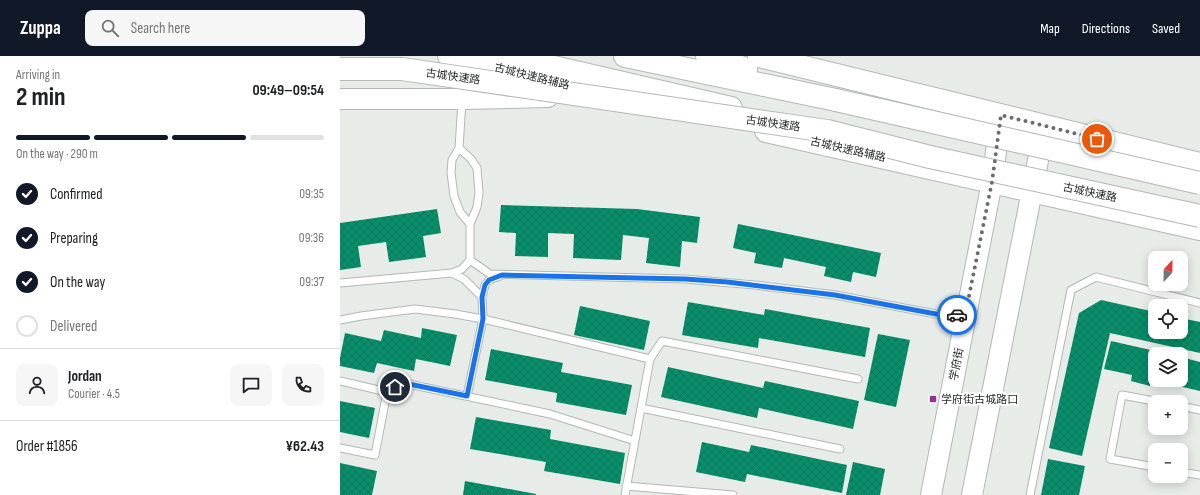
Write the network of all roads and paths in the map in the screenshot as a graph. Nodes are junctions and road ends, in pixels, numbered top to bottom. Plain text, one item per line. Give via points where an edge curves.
1 (449, 56) edge
2 (506, 56) edge
3 (625, 56) edge
4 (707, 56) edge
5 (759, 56) edge
6 (340, 69) edge
7 (608, 95) junction
8 (340, 99) edge
9 (462, 99) junction
10 (836, 100) junction
11 (1001, 115) junction
12 (1045, 126) junction
13 (827, 131) junction
14 (459, 148) junction
15 (1200, 164) edge
16 (992, 182) junction
17 (1200, 183) edge
18 (1032, 191) junction
19 (1200, 216) edge
20 (470, 224) junction
21 (1200, 229) edge
22 (470, 260) junction
23 (452, 273) junction
24 (502, 275) junction
25 (340, 283) edge
26 (482, 297) junction
27 (1200, 303) edge
28 (965, 316) junction
29 (483, 319) junction
30 (340, 320) edge
31 (650, 359) junction
32 (858, 379) dead end
33 (340, 381) edge
34 (387, 392) junction
35 (467, 396) junction
36 (1148, 400) edge
37 (1188, 407) edge
38 (641, 408) junction
39 (1200, 410) edge
40 (635, 441) junction
41 (340, 448) edge
42 (840, 449) dead end
43 (1148, 466) edge
44 (1188, 473) edge
45 (1200, 475) edge
46 (626, 486) junction
47 (625, 495) edge
48 (732, 495) edge
49 (931, 495) edge
50 (972, 495) edge
51 (1030, 495) edge

1 - 7 main road, 古城快速路辅路
2 - 13 main road, bridge
3 - 10 main road
4 - 10 main road
5 - 11 main road
6 - 13 main road, 古城快速路, bridge via 402,69
7 - 9 main road
7 - 16 main road, 古城快速路辅路
8 - 9 main road
9 - 14 lane
10 - 17 main road, bridge
11 - 12 main road
11 - 16 main road, 学府街
12 - 15 main road
12 - 18 main road
13 - 19 main road, 古城快速路, bridge
14 - 20 lane via 451,166 454,196 460,212
14 - 20 lane via 477,168 479,193
16 - 18 main road, 古城快速路辅路
16 - 28 main road, 学府街
18 - 21 main road, 古城快速路辅路
18 - 50 main road
20 - 22 lane
22 - 23 lane via 462,269
22 - 24 lane via 490,274
23 - 25 lane
23 - 26 lane via 464,280
24 - 26 lane via 489,280
24 - 28 lane via 685,279 732,283 835,295 936,314
26 - 29 lane
27 - 51 lane via 1096,277 1071,290
28 - 49 main road, 学府街
29 - 30 lane via 415,309
29 - 31 lane
29 - 35 lane
31 - 32 lane via 662,340
31 - 38 lane
33 - 34 lane
34 - 35 lane via 404,383
34 - 41 lane via 375,455
35 - 40 lane via 550,414
36 - 43 lane via 1122,395 1110,459
37 - 39 lane
38 - 40 lane
38 - 42 lane
40 - 46 lane
44 - 45 lane
46 - 47 lane
46 - 48 lane

